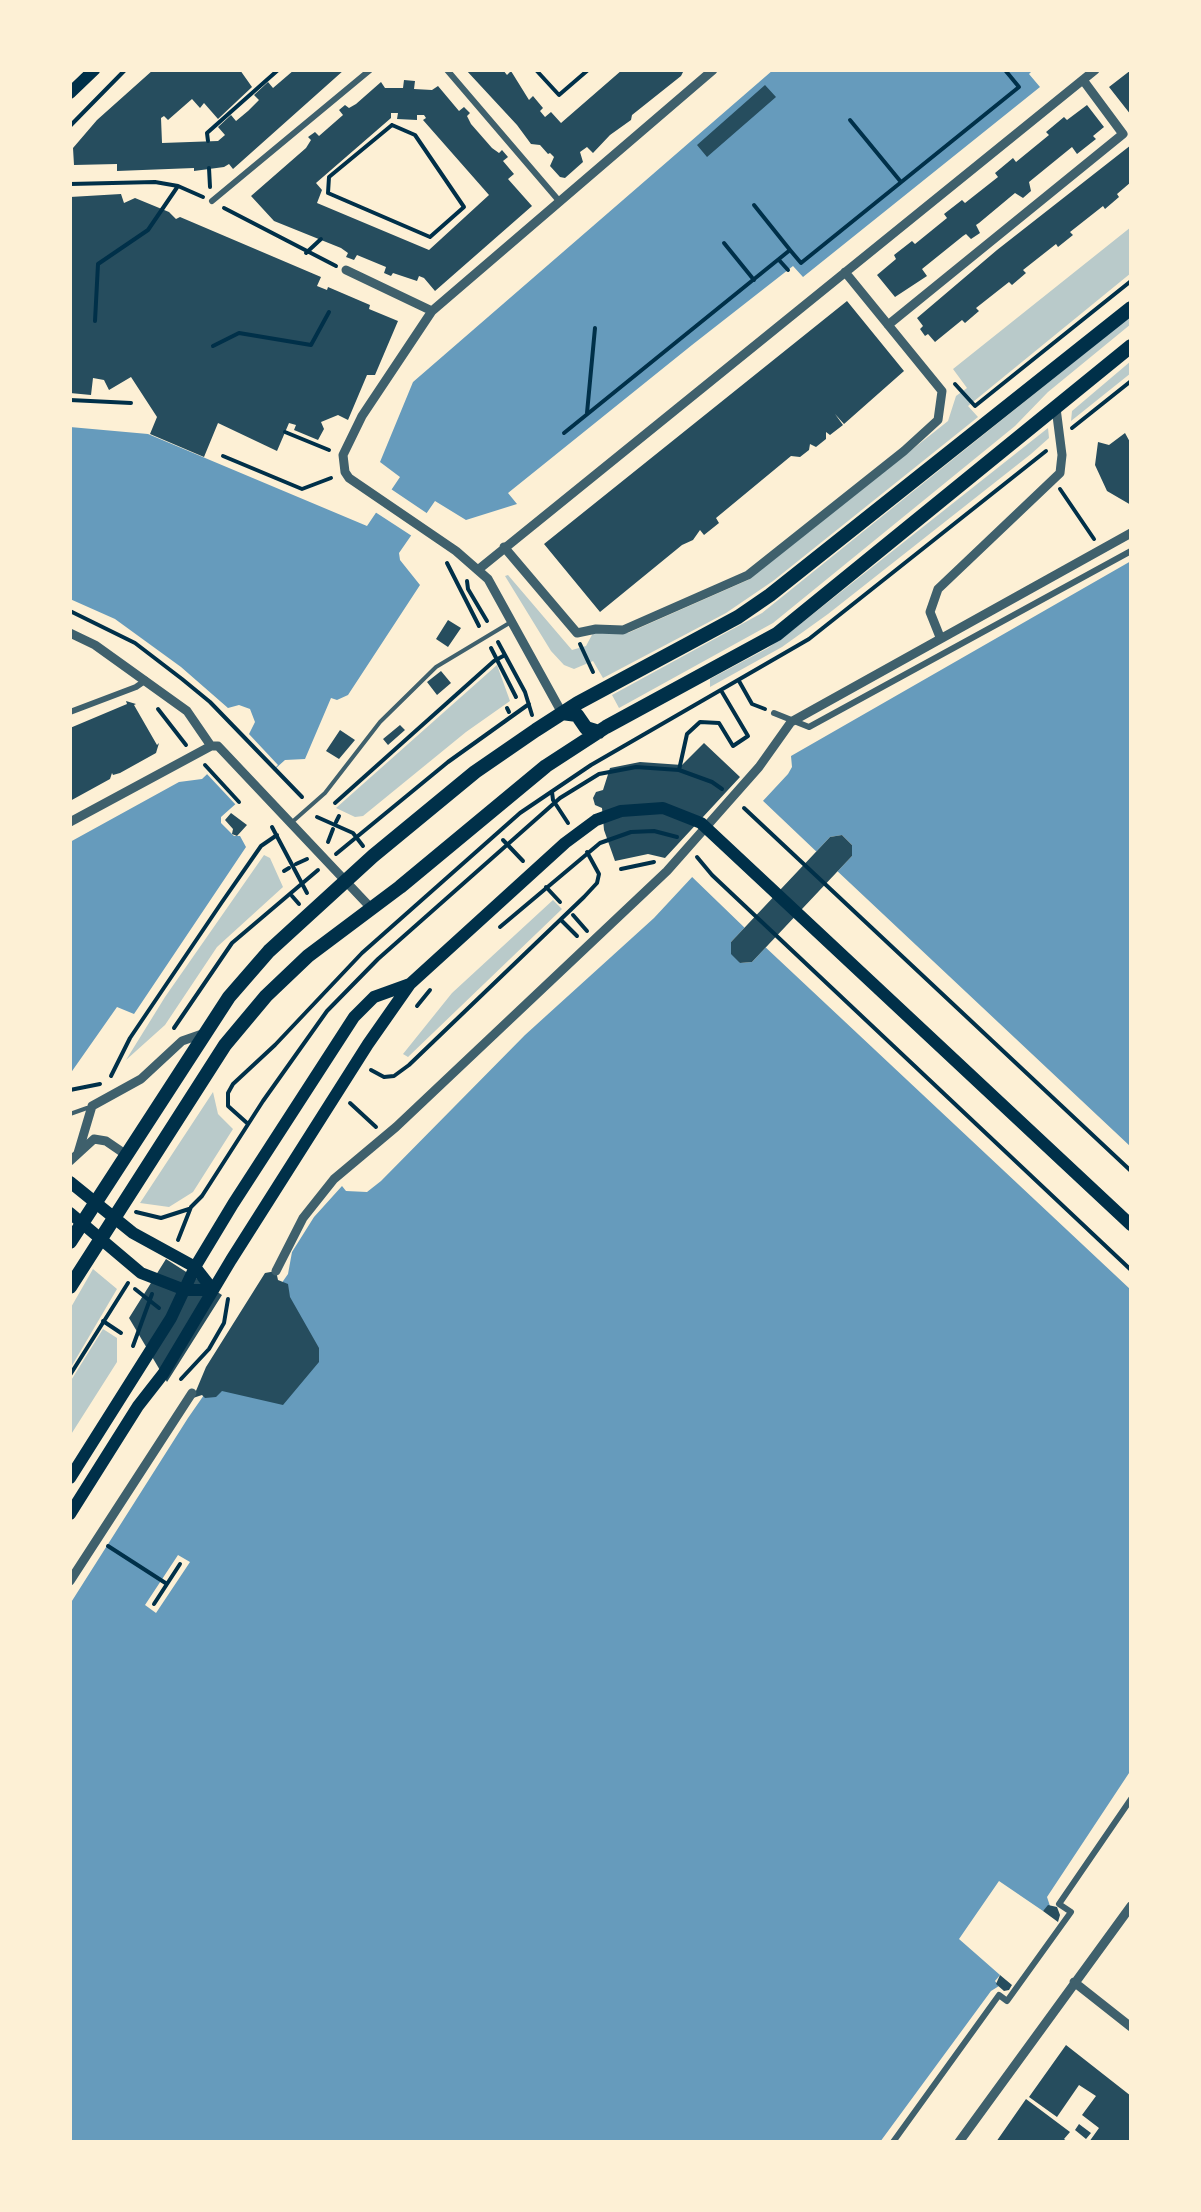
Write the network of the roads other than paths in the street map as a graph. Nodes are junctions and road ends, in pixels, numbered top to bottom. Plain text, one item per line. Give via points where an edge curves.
1 (94, 70) edge
2 (370, 70) edge
3 (447, 70) edge
4 (713, 70) edge
5 (1095, 70) edge
6 (1083, 80) junction
7 (70, 93) edge
8 (212, 201) road end
9 (561, 203) junction
10 (346, 270) road end
11 (845, 272) junction
12 (1131, 308) edge
13 (432, 312) junction
14 (888, 325) junction
15 (1131, 346) edge
16 (1056, 408) junction
17 (1131, 533) edge
18 (504, 547) junction
19 (1131, 551) edge
20 (479, 569) junction
21 (512, 621) junction
22 (70, 633) edge
23 (940, 637) junction
24 (146, 680) junction
25 (70, 712) edge
26 (562, 712) junction
27 (774, 713) dead end
28 (791, 722) junction
29 (598, 732) junction
30 (211, 746) junction
31 (70, 822) edge
32 (291, 823) junction
33 (347, 881) junction
34 (371, 908) junction
35 (410, 984) junction
36 (202, 1034) junction
37 (92, 1106) junction
38 (70, 1114) edge
39 (78, 1153) junction
40 (125, 1154) junction
41 (70, 1162) edge
42 (70, 1182) edge
43 (70, 1213) edge
44 (1131, 1226) edge
45 (70, 1242) edge
46 (195, 1267) junction
47 (276, 1271) dead end
48 (70, 1288) edge
49 (185, 1290) junction
50 (213, 1290) junction
51 (192, 1393) dead end
52 (70, 1478) edge
53 (70, 1514) edge
54 (70, 1581) edge
55 (1131, 1799) edge
56 (1131, 1906) edge
57 (1074, 1982) junction
58 (1131, 2027) edge
59 (893, 2142) edge
60 (960, 2142) edge

1 - 7 main road
2 - 8 street
3 - 9 street
4 - 9 street
5 - 6 street
6 - 11 street
6 - 14 street via 1125,137
9 - 13 street
10 - 13 street
11 - 14 street
11 - 18 street
12 - 26 main road via 770,596
13 - 20 street via 362,416 343,455 344,472
14 - 18 street via 942,391 938,420 748,575 627,629 577,633
15 - 16 main road
16 - 23 street via 1060,473 938,589 930,612
16 - 29 main road via 776,634
17 - 23 street
18 - 20 street
19 - 28 street via 809,728
20 - 21 street
21 - 26 street
21 - 32 lane via 436,667
22 - 24 street
23 - 28 street
24 - 25 street
24 - 30 street via 187,711
26 - 29 main road via 578,715
26 - 33 main road via 476,772
27 - 28 street
28 - 47 street via 666,872 334,1179 297,1228
29 - 34 main road via 534,775
30 - 31 street
30 - 32 street
32 - 33 street
33 - 34 street
33 - 36 main road via 269,951
34 - 48 main road via 276,986 235,1031
35 - 44 main road via 596,820 651,807 690,816
35 - 46 main road via 374,997 354,1016
35 - 50 main road
36 - 37 street via 182,1040 141,1079
36 - 40 main road
37 - 38 lane
37 - 39 street
39 - 40 street via 98,1138
39 - 41 street
40 - 45 main road
42 - 46 main road via 122,1224
43 - 49 main road via 141,1272
46 - 49 main road
46 - 50 main road
49 - 50 main road
49 - 52 main road
50 - 53 main road
51 - 54 street
55 - 59 street via 1059,1904 1071,1912 1008,2001 999,1995
56 - 57 street
57 - 58 street
57 - 60 street

